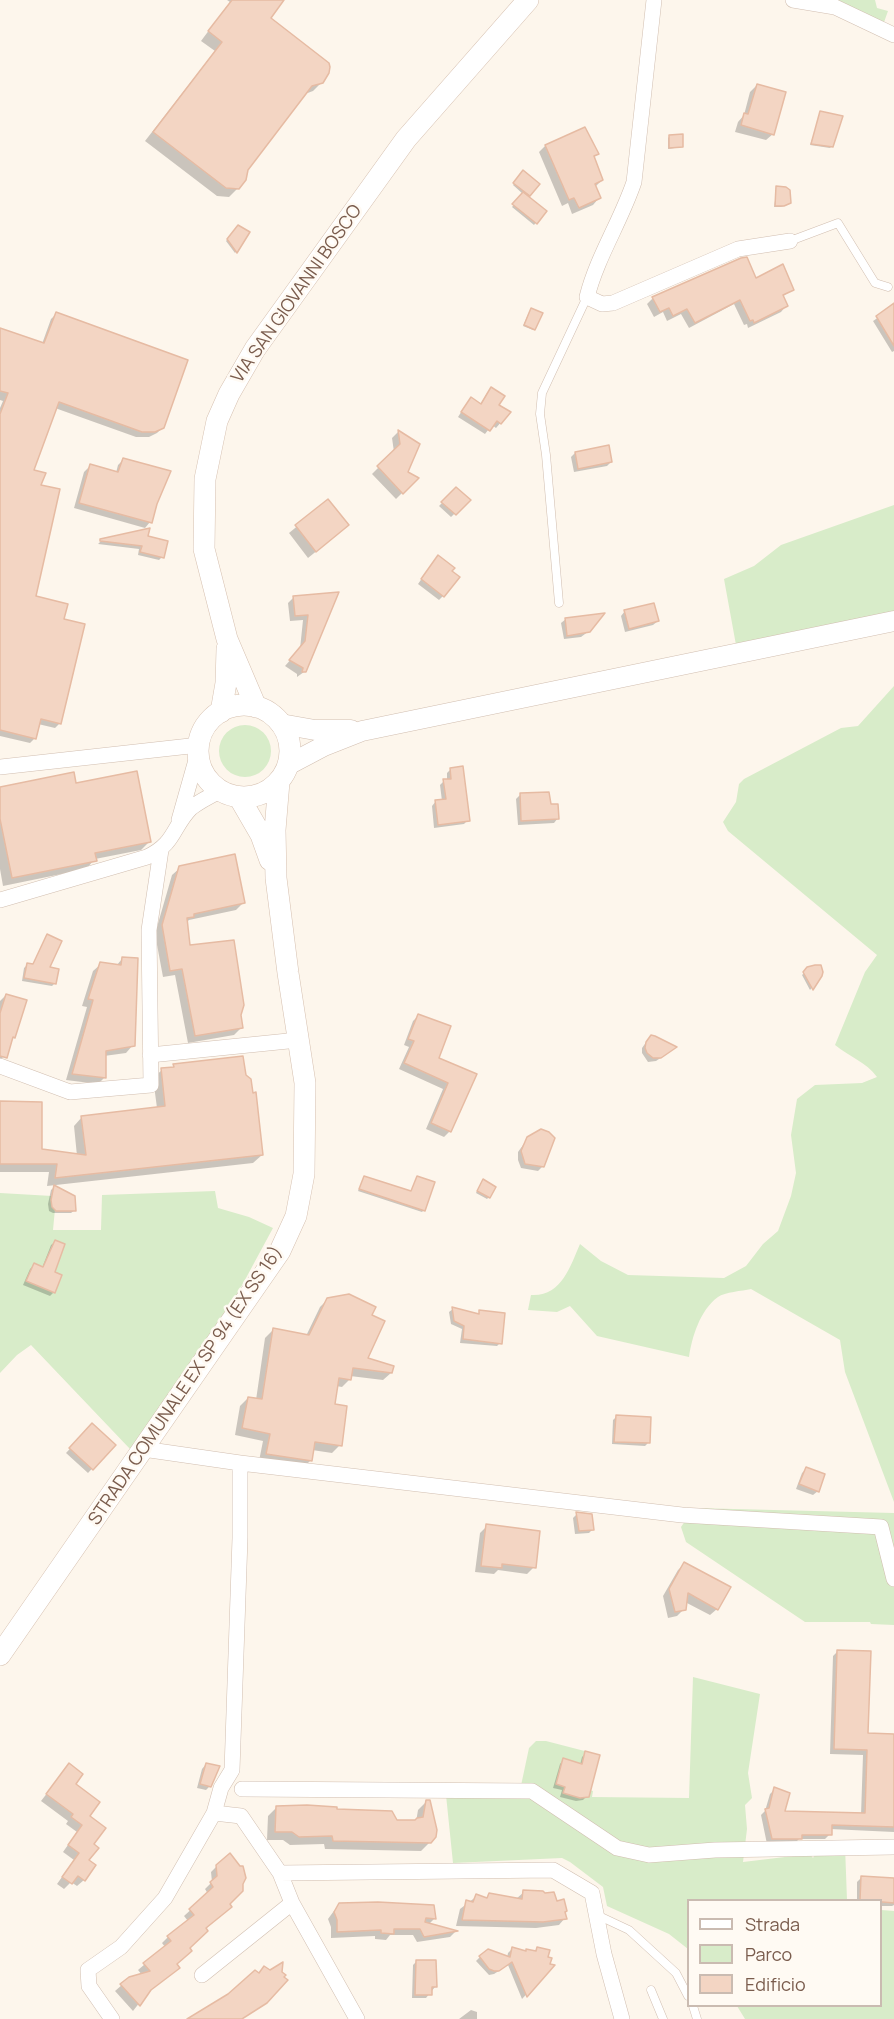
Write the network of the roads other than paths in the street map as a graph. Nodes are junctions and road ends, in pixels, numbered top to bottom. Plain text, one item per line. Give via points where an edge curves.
1 (528, 0) edge
2 (654, 0) edge
3 (793, 0) edge
4 (894, 34) edge
5 (790, 241) joint
6 (888, 287) dead end
7 (587, 297) junction
8 (559, 603) dead end
9 (894, 621) edge
10 (227, 639) junction
11 (256, 707) junction
12 (220, 712) junction
13 (281, 724) junction
14 (362, 731) junction
15 (199, 749) junction
16 (0, 767) edge
17 (283, 774) junction
18 (229, 794) junction
19 (176, 832) junction
20 (161, 850) junction
21 (276, 878) junction
22 (0, 900) edge
23 (298, 1040) junction
24 (150, 1054) junction
25 (0, 1066) edge
26 (143, 1449) junction
27 (240, 1463) junction
28 (894, 1579) edge
29 (0, 1655) edge
30 (232, 1770) junction
31 (242, 1789) junction
32 (214, 1813) junction
33 (241, 1816) junction
34 (894, 1847) edge
35 (280, 1873) junction
36 (292, 1902) junction
37 (596, 1915) junction
38 (202, 1975) dead end
39 (651, 1990) dead end
40 (687, 1994) edge
41 (112, 2019) edge
42 (357, 2019) edge
43 (621, 2019) edge
44 (663, 2019) edge

1 - 10 main road, VIA SAN GIOVANNI BOSCO via 406,139 255,349 229,394 217,421 205,479 204,549
2 - 7 street via 634,182
3 - 4 street via 835,7
5 - 6 lane via 838,223 875,283
5 - 7 street via 738,249 613,303 602,304
7 - 8 lane via 542,393 540,414
9 - 14 street
10 - 11 main road, VIA SAN GIOVANNI BOSCO
10 - 12 main road via 226,683
11 - 12 main road via 244,705
11 - 13 main road
12 - 15 main road via 203,732
13 - 14 street via 315,730
13 - 17 main road via 290,751
14 - 17 street via 324,746
15 - 16 street
15 - 18 main road via 201,768 209,781
15 - 19 street
17 - 18 main road via 267,791 253,797
17 - 21 main road, STRADA COMUNALE EX SP 94 (EX SS 16) via 275,830
18 - 19 street via 200,801 189,810
18 - 21 main road, STRADA COMUNALE EX SP 94 (EX SS 16) via 261,835
19 - 20 street
20 - 22 street
20 - 24 street via 149,930
21 - 23 main road, STRADA COMUNALE EX SP 94 (EX SS 16)
23 - 24 street
23 - 26 main road, STRADA COMUNALE EX SP 94 (EX SS 16) via 305,1083 304,1174 296,1216 280,1251
24 - 25 street via 151,1085 70,1092
26 - 27 street
26 - 29 main road, STRADA COMUNALE EX SP 94 (EX SS 16)
27 - 28 street via 682,1515 881,1527
27 - 30 street
30 - 31 street
30 - 32 street via 221,1788
31 - 33 street
31 - 34 street via 532,1791 617,1848 649,1856 715,1850
32 - 33 street
32 - 41 street via 165,1898 121,1947 88,1970 89,1986
33 - 35 street
35 - 36 street
35 - 37 street via 553,1870 592,1893
36 - 38 street
36 - 42 street
37 - 40 lane via 629,1930 676,1973
37 - 43 street
39 - 44 lane

